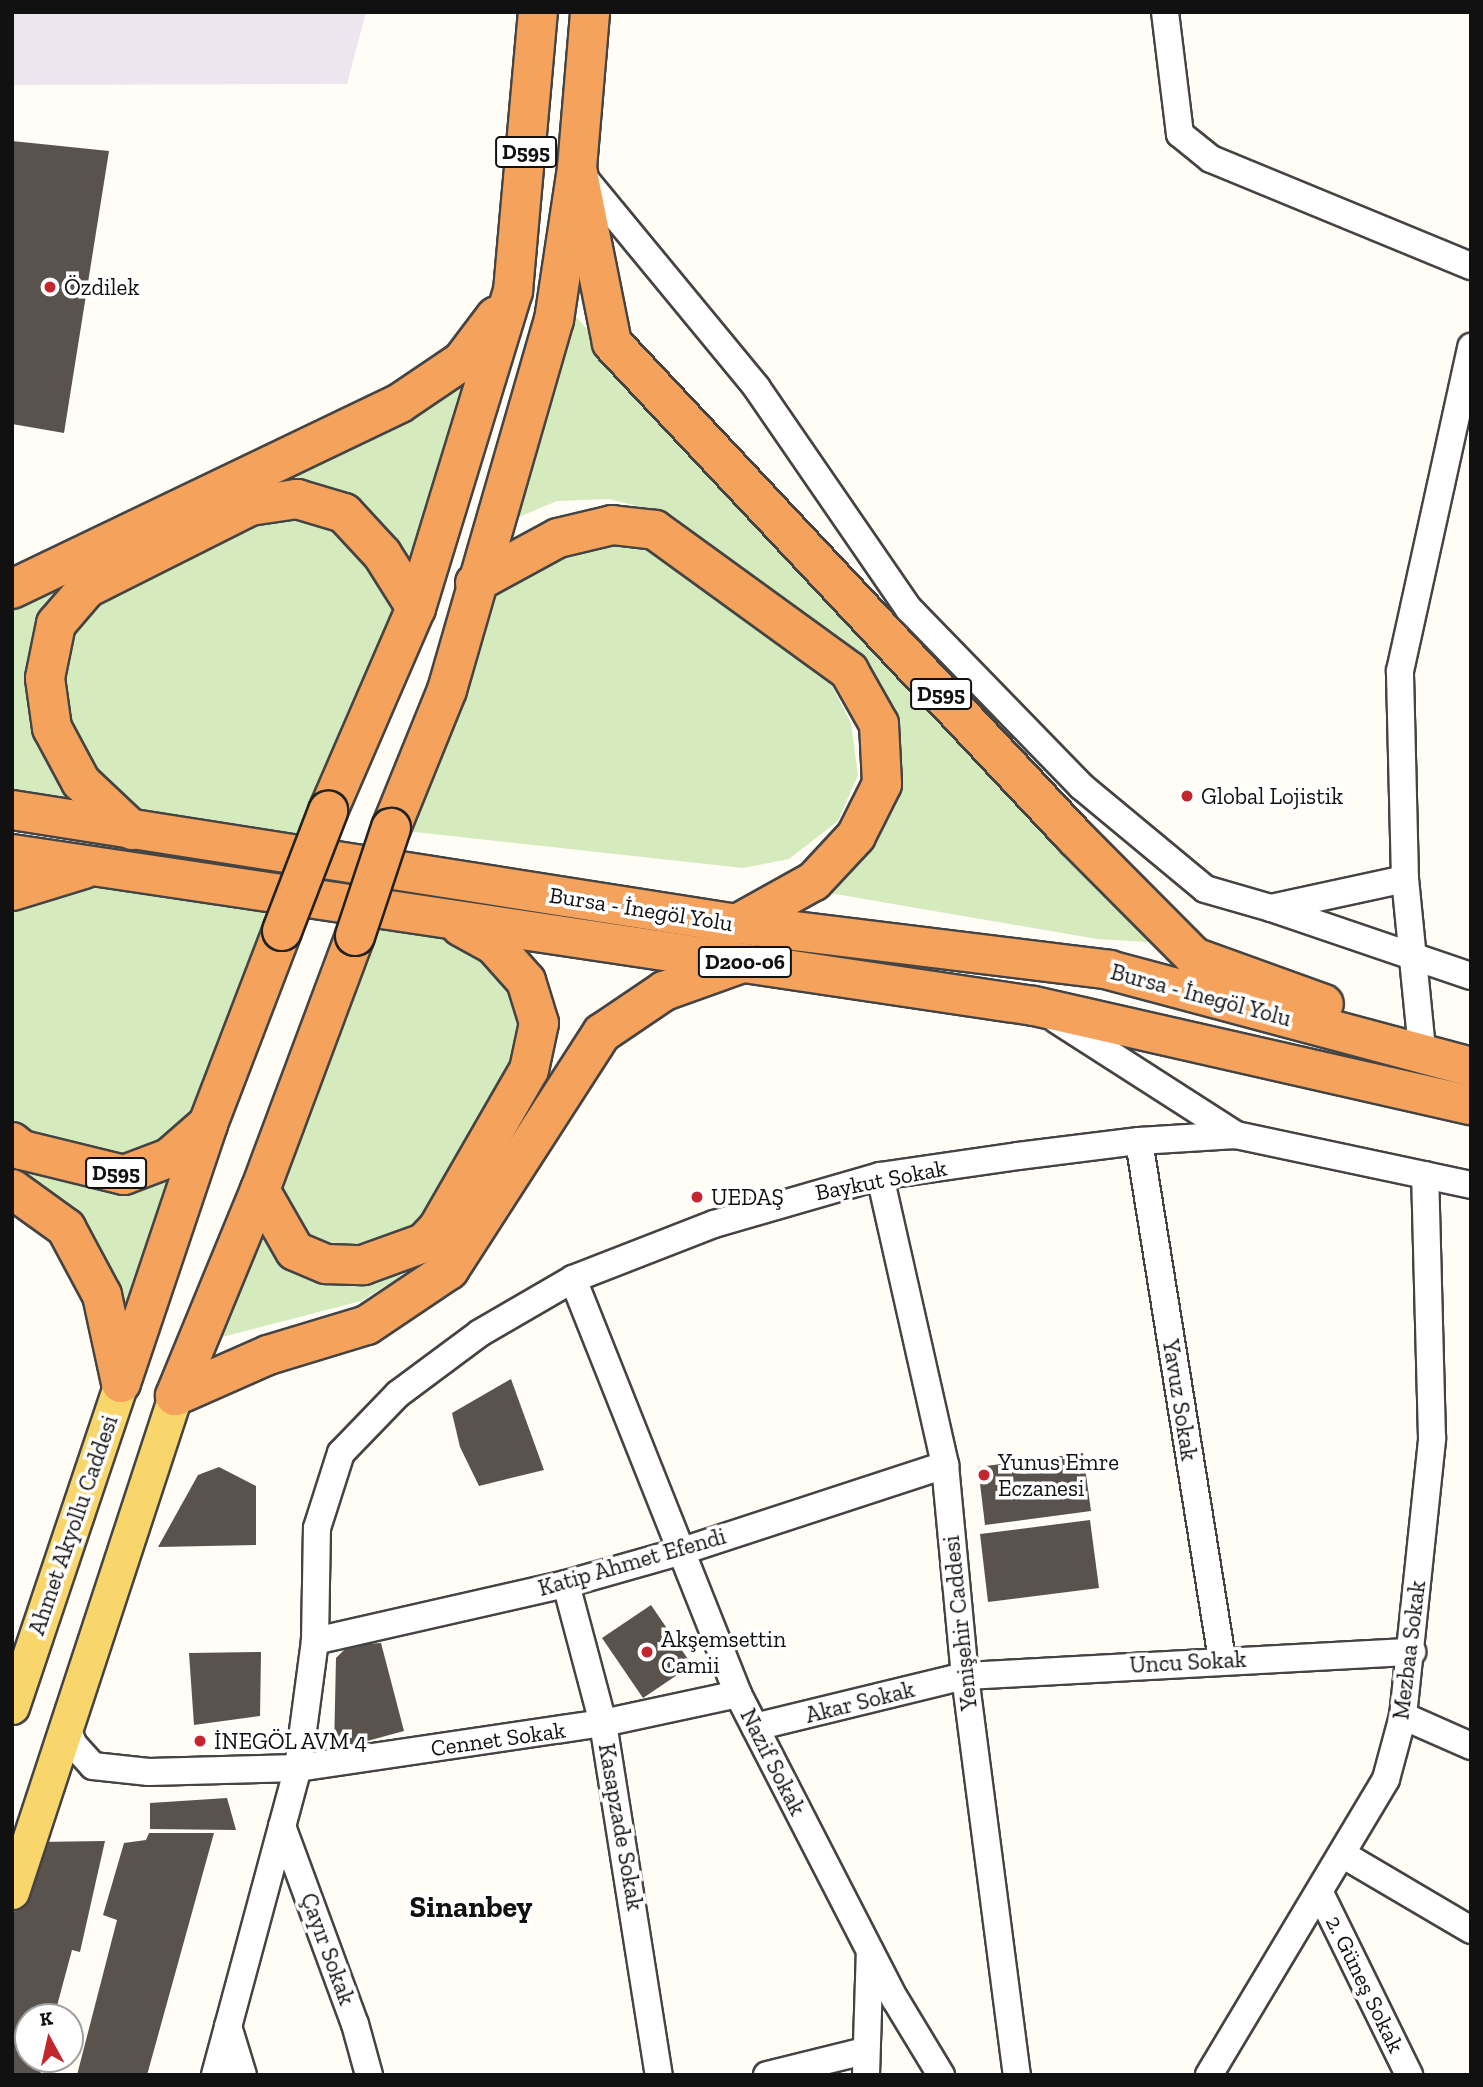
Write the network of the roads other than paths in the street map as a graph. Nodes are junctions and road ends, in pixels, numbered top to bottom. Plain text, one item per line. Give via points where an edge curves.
1 (538, 12) edge
2 (590, 12) edge
3 (1165, 12) edge
4 (577, 168) junction
5 (1471, 266) edge
6 (513, 291) junction
7 (1471, 347) edge
8 (475, 583) junction
9 (12, 589) edge
10 (416, 608) junction
11 (12, 810) edge
12 (132, 830) junction
13 (12, 854) edge
14 (92, 866) junction
15 (1405, 879) junction
16 (12, 891) edge
17 (1271, 908) junction
18 (450, 920) junction
19 (737, 924) junction
20 (1410, 955) junction
21 (746, 962) junction
22 (1471, 976) edge
23 (1034, 1006) junction
24 (1421, 1040) junction
25 (1471, 1058) edge
26 (1471, 1067) edge
27 (1471, 1105) edge
28 (208, 1124) junction
29 (1236, 1135) junction
30 (1139, 1141) junction
31 (12, 1142) edge
32 (1425, 1175) junction
33 (880, 1177) junction
34 (1471, 1185) edge
35 (12, 1189) edge
36 (260, 1190) junction
37 (573, 1279) junction
38 (121, 1383) junction
39 (175, 1396) junction
40 (944, 1465) junction
41 (679, 1552) junction
42 (566, 1584) junction
43 (315, 1641) junction
44 (1412, 1652) junction
45 (1222, 1659) junction
46 (965, 1676) junction
47 (738, 1694) junction
48 (12, 1707) edge
49 (1403, 1717) junction
50 (603, 1723) junction
51 (65, 1724) junction
52 (755, 1727) junction
53 (1471, 1746) edge
54 (93, 1766) junction
55 (298, 1768) junction
56 (48, 1778) junction
57 (282, 1826) junction
58 (1342, 1854) junction
59 (12, 1892) edge
60 (1320, 1893) junction
61 (1471, 1930) edge
62 (870, 1949) junction
63 (227, 2022) junction
64 (866, 2063) edge
65 (215, 2075) edge
66 (243, 2075) edge
67 (369, 2075) edge
68 (659, 2075) edge
69 (768, 2075) edge
70 (941, 2075) edge
71 (1017, 2075) edge
72 (1209, 2075) edge
73 (1409, 2075) edge

1 - 6 highway, D595
2 - 4 highway, D595
3 - 5 street via 1180,134 1211,159
4 - 8 highway via 554,320
4 - 17 street via 757,388 909,609 1091,795 1205,889
4 - 24 highway, D595 via 612,343 1075,837 1194,957
6 - 9 highway via 463,361 400,403
6 - 10 highway, D595
7 - 15 street via 1400,671
8 - 19 highway via 558,538 612,525 656,530 849,671 879,724 882,784 856,836 814,881
8 - 36 highway, bridge via 447,690 391,828
10 - 12 highway via 382,554 344,513 297,499 250,506 87,588 56,624 45,678 52,728 81,782
10 - 28 highway, D595, bridge via 328,811
11 - 12 highway, Bursa - İnegöl Yolu / D200-06
12 - 19 highway, Bursa - İnegöl Yolu / D200-06
13 - 14 highway, Bursa - İnegöl Yolu / D200-06
14 - 16 highway
14 - 18 highway, Bursa - İnegöl Yolu / D200-06
15 - 17 street
15 - 20 street
17 - 20 street
18 - 21 highway, Bursa - İnegöl Yolu / D200-06
18 - 36 highway via 494,945 526,981 539,1023 529,1070 438,1228 424,1243 363,1265 326,1264 295,1251
19 - 26 highway, Bursa - İnegöl Yolu / D200-06 via 1109,970
20 - 22 street
20 - 24 street
21 - 23 highway, Bursa - İnegöl Yolu / D200-06
21 - 39 highway via 664,991 603,1032 449,1270 367,1325 268,1355
23 - 27 highway, Bursa - İnegöl Yolu / D200-06
23 - 29 street
24 - 25 highway, D595
28 - 31 highway, D595 via 169,1158 124,1175 22,1150
28 - 38 highway
29 - 30 street, Baykut Sokak
29 - 32 street, Baykut Sokak
30 - 33 street, Baykut Sokak
30 - 45 street, Yavuz Sokak
32 - 34 street, Baykut Sokak
32 - 44 street, Mezbaa Sokak via 1432,1438
33 - 37 street, Baykut Sokak via 714,1224
33 - 40 street, Yenişehir Caddesi
35 - 38 highway via 66,1228 102,1295
36 - 39 highway
37 - 41 street, Nazif Sokak
37 - 43 street, Baykut Sokak via 480,1333 398,1394 341,1453 317,1528
38 - 48 main road, Ahmet Akyollu Caddesi
39 - 51 main road
40 - 41 street, Katip Ahmet Efendi
40 - 46 street, Yenişehir Caddesi
41 - 42 street, Katip Ahmet Efendi
41 - 47 street, Nazif Sokak
42 - 43 street, Katip Ahmet Efendi
42 - 50 street, Kasapzade Sokak
43 - 55 street, Baykut Sokak
44 - 45 street, Uncu Sokak
44 - 49 street, Mezbaa Sokak
45 - 46 street, Uncu Sokak
46 - 52 street, Akar Sokak
46 - 71 street, Yenişehir Caddesi
47 - 50 street, Cennet Sokak
47 - 52 street, Nazif Sokak
49 - 53 street
49 - 58 street, Mezbaa Sokak via 1386,1779
50 - 55 street, Cennet Sokak
50 - 68 street, Kasapzade Sokak
51 - 54 street via 74,1745
51 - 56 main road
52 - 62 street, Nazif Sokak
54 - 55 street, Cennet Sokak via 149,1772
54 - 56 street, Cennet Sokak via 69,1768
55 - 57 street, Baykut Sokak
56 - 59 main road
57 - 63 street, Baykut Sokak
57 - 67 street, Çayır Sokak via 355,2024
58 - 60 street, Mezbaa Sokak
58 - 61 street
60 - 72 street, Mezbaa Sokak
60 - 73 street, 2. Güneş Sokak
62 - 64 street
62 - 70 street, Nazif Sokak
63 - 65 street, Baykut Sokak
63 - 66 street
64 - 69 street

